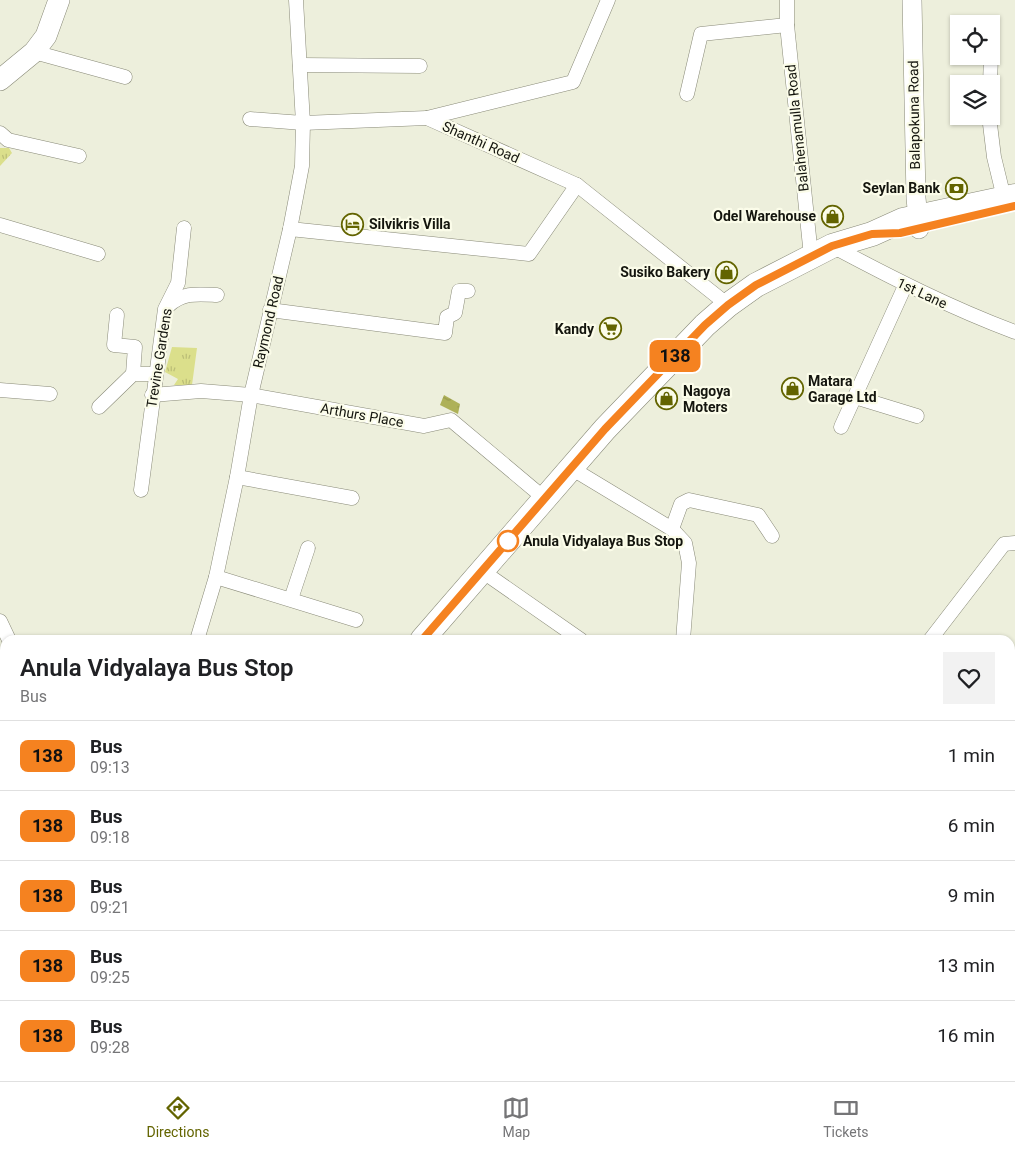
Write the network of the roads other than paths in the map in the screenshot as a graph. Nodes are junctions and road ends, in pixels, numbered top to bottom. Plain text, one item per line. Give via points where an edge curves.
1 (60, 0) edge
2 (296, 0) edge
3 (608, 0) edge
4 (787, 0) edge
5 (912, 0) edge
6 (787, 26) junction
7 (34, 52) junction
8 (300, 65) junction
9 (420, 66) dead end
10 (126, 77) dead end
11 (0, 80) edge
12 (686, 94) dead end
13 (427, 118) junction
14 (250, 119) dead end
15 (303, 123) junction
16 (990, 125) edge
17 (0, 133) edge
18 (79, 156) dead end
19 (576, 185) junction
20 (1011, 200) edge
21 (919, 223) junction
22 (0, 225) edge
23 (184, 228) dead end
24 (290, 229) junction
25 (832, 246) junction
26 (98, 254) dead end
27 (810, 256) junction
28 (906, 286) junction
29 (468, 291) dead end
30 (217, 295) dead end
31 (728, 305) junction
32 (166, 308) junction
33 (270, 310) junction
34 (117, 315) dead end
35 (1015, 332) edge
36 (133, 374) junction
37 (155, 374) junction
38 (0, 390) edge
39 (50, 394) dead end
40 (152, 395) junction
41 (251, 395) junction
42 (855, 397) junction
43 (99, 407) dead end
44 (917, 416) dead end
45 (841, 427) dead end
46 (571, 468) junction
47 (237, 477) junction
48 (141, 490) dead end
49 (352, 498) dead end
50 (544, 498) junction
51 (672, 529) junction
52 (772, 536) dead end
53 (1015, 543) edge
54 (308, 548) dead end
55 (482, 571) junction
56 (216, 577) junction
57 (291, 599) junction
58 (356, 620) dead end
59 (0, 621) edge
60 (7, 635) edge
61 (199, 635) edge
62 (426, 635) edge
63 (574, 635) edge
64 (683, 635) edge
65 (934, 635) edge

1 - 7 main road via 46,36
2 - 8 street, Raymond Road
3 - 13 street, Shanthi Road via 574,82
4 - 6 street, Balahenamulla Road
5 - 21 main road, Balapokuna Road
6 - 12 street via 701,34
6 - 27 street, Balahenamulla Road
7 - 10 street
7 - 11 main road
8 - 9 street
8 - 15 street, Raymond Road
13 - 15 street
13 - 19 street, Shanthi Road
14 - 15 street
15 - 24 street, Raymond Road via 302,166
16 - 20 street via 994,157
17 - 18 street via 8,140
19 - 24 street via 529,254
19 - 31 street, Shanthi Road
20 - 21 highway
21 - 25 highway via 903,220
22 - 26 street
23 - 32 street, Trevine Gardens via 178,283
24 - 33 street, Raymond Road
25 - 27 highway
25 - 28 street, 1st Lane
27 - 31 highway via 756,285
28 - 35 street, 1st Lane
28 - 42 street
29 - 33 street via 459,291 455,313 447,317 445,333
30 - 32 street via 177,297
31 - 46 highway via 705,325
32 - 37 street, Trevine Gardens
33 - 41 street, Raymond Road
34 - 36 street via 114,345 135,347
36 - 37 street
36 - 43 street
37 - 40 street, Trevine Gardens
38 - 39 street
40 - 41 street, Arthurs Place via 201,391
40 - 48 street, Trevine Gardens
41 - 47 street, Raymond Road
41 - 50 street, Arthurs Place via 424,426 451,420
42 - 44 street
42 - 45 street
46 - 50 highway
46 - 51 street
47 - 49 street
47 - 56 street, Raymond Road
50 - 55 highway
51 - 52 street via 681,504 689,500 758,515
51 - 64 street via 685,544 689,563
53 - 65 street via 1004,544
54 - 57 street
55 - 62 highway
55 - 63 street
56 - 57 street
56 - 61 street, Raymond Road
57 - 58 street
59 - 60 street

